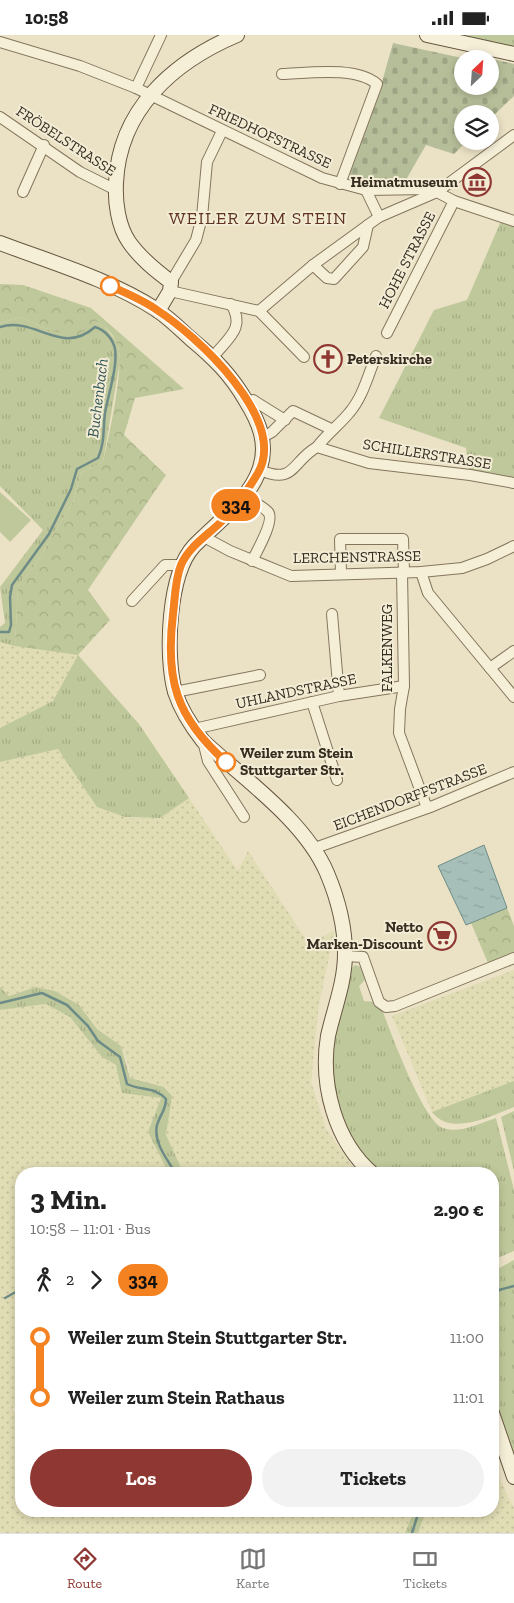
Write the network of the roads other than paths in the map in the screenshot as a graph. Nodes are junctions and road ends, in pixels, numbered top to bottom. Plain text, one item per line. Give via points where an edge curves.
1 (161, 35) edge
2 (237, 35) edge
3 (427, 35) edge
4 (0, 42) edge
5 (514, 54) edge
6 (282, 75) dead end
7 (136, 88) junction
8 (149, 95) junction
9 (0, 117) edge
10 (222, 131) junction
11 (514, 135) edge
12 (44, 145) junction
13 (340, 184) junction
14 (116, 190) junction
15 (366, 190) junction
16 (437, 191) junction
17 (22, 192) dead end
18 (454, 201) junction
19 (379, 217) junction
20 (514, 221) edge
21 (368, 225) junction
22 (0, 243) edge
23 (313, 265) junction
24 (170, 287) junction
25 (231, 304) junction
26 (158, 311) junction
27 (259, 311) junction
28 (387, 333) dead end
29 (376, 356) dead end
30 (213, 357) junction
31 (304, 357) dead end
32 (248, 403) junction
33 (285, 420) junction
34 (331, 429) junction
35 (263, 437) junction
36 (317, 447) junction
37 (260, 470) junction
38 (514, 483) edge
39 (243, 497) junction
40 (204, 537) junction
41 (514, 546) edge
42 (252, 561) junction
43 (181, 565) junction
44 (403, 572) junction
45 (422, 572) junction
46 (341, 573) junction
47 (132, 601) dead end
48 (332, 614) dead end
49 (514, 651) edge
50 (490, 668) junction
51 (260, 675) dead end
52 (404, 685) junction
53 (175, 692) junction
54 (339, 696) junction
55 (514, 697) edge
56 (312, 702) junction
57 (194, 729) junction
58 (203, 741) junction
59 (514, 772) edge
60 (337, 780) dead end
61 (427, 808) junction
62 (244, 817) dead end
63 (315, 849) junction
64 (345, 956) junction
65 (514, 958) edge
66 (366, 1167) edge
67 (499, 1433) edge
68 (514, 1477) edge

1 - 7 street
2 - 8 street via 212,45 186,62
3 - 5 street
4 - 7 street, FRIEDHOFSTRASSE
6 - 13 street via 336,72 366,77 377,84
7 - 8 street, FRIEDHOFSTRASSE
8 - 10 street, FRIEDHOFSTRASSE
8 - 14 street via 132,121 121,148
9 - 12 street, FRÖBELSTRASSE
10 - 13 street, FRIEDHOFSTRASSE via 309,173
10 - 24 street via 207,162 202,217 196,240
11 - 16 street
12 - 14 street, FRÖBELSTRASSE via 80,172
12 - 17 street
13 - 15 street, FRIEDHOFSTRASSE
14 - 24 street via 122,229 129,242
15 - 16 street, FRIEDHOFSTRASSE
15 - 19 street
16 - 18 street
16 - 19 street
18 - 20 street
18 - 28 street, HOHE STRASSE
19 - 21 street
21 - 23 street
21 - 23 street via 363,247 334,279 327,278
22 - 26 street via 110,286
23 - 27 street
24 - 25 street
24 - 26 street
25 - 27 street
25 - 30 street via 238,315 238,326
26 - 30 street
27 - 31 street
29 - 34 street via 360,396 349,413
30 - 32 street via 236,383
32 - 33 street via 253,400
32 - 35 street
33 - 34 street via 293,411
33 - 35 street
34 - 36 street
35 - 37 street
36 - 37 street via 304,454 294,469 285,475 272,475
36 - 38 street, SCHILLERSTRASSE via 369,463
37 - 39 street
39 - 40 street
39 - 42 street via 270,516 268,528
40 - 42 street, LERCHENSTRASSE
40 - 43 street
41 - 45 street, LERCHENSTRASSE via 462,567
42 - 46 street, LERCHENSTRASSE via 291,576
43 - 47 street via 165,565
43 - 53 street via 171,637
44 - 45 street, LERCHENSTRASSE
44 - 46 street, LERCHENSTRASSE
44 - 46 street, FALKENWEG via 403,539 340,539
44 - 52 street, FALKENWEG
45 - 50 street via 428,593
48 - 54 street
49 - 50 street
50 - 55 street
51 - 53 street
52 - 54 street, UHLANDSTRASSE
52 - 61 street, FALKENWEG via 399,733
53 - 57 street
54 - 56 street, UHLANDSTRASSE
56 - 57 street, UHLANDSTRASSE
56 - 60 street
57 - 58 street
58 - 62 street via 208,761
58 - 63 street via 283,813
59 - 61 street, EICHENDORFFSTRASSE
61 - 63 street, EICHENDORFFSTRASSE
63 - 64 street via 327,873 342,921
64 - 65 street via 363,957 379,1002 386,1007
64 - 66 street via 325,1072 339,1126 353,1153
67 - 68 street

